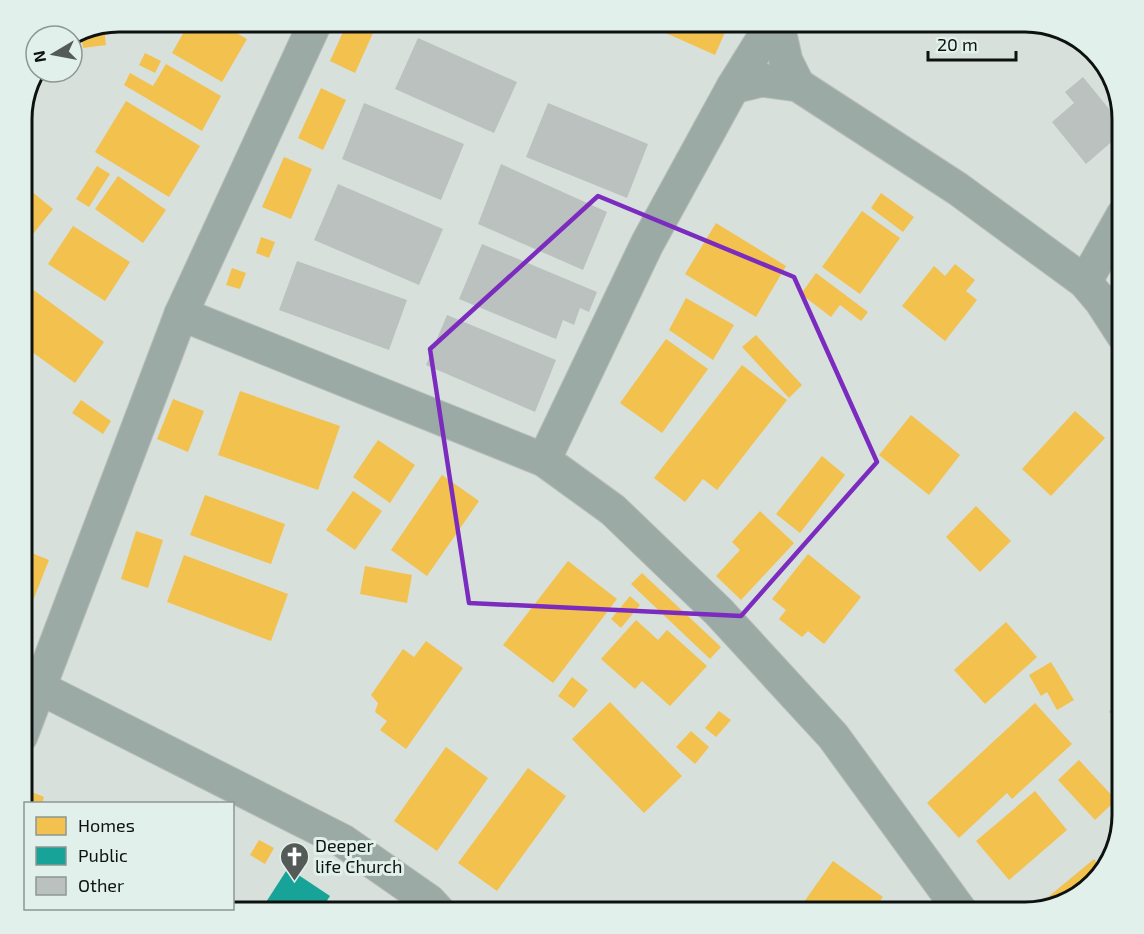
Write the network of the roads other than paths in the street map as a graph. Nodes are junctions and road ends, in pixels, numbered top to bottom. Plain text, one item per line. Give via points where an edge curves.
1 (311, 31) edge
2 (769, 31) edge
3 (778, 31) edge
4 (798, 85) junction
5 (733, 87) junction
6 (1112, 234) edge
7 (1085, 282) junction
8 (181, 314) junction
9 (1112, 318) edge
10 (544, 460) junction
11 (40, 688) junction
12 (32, 705) edge
13 (430, 902) edge
14 (954, 902) edge

1 - 8 street
2 - 5 street
3 - 4 street via 786,61
4 - 5 street via 762,80
4 - 7 street via 958,189
5 - 10 street via 647,244
6 - 7 street
7 - 9 street
8 - 10 street
8 - 11 street
10 - 14 street via 613,510 734,628 833,736
11 - 12 street
11 - 13 street via 344,841

